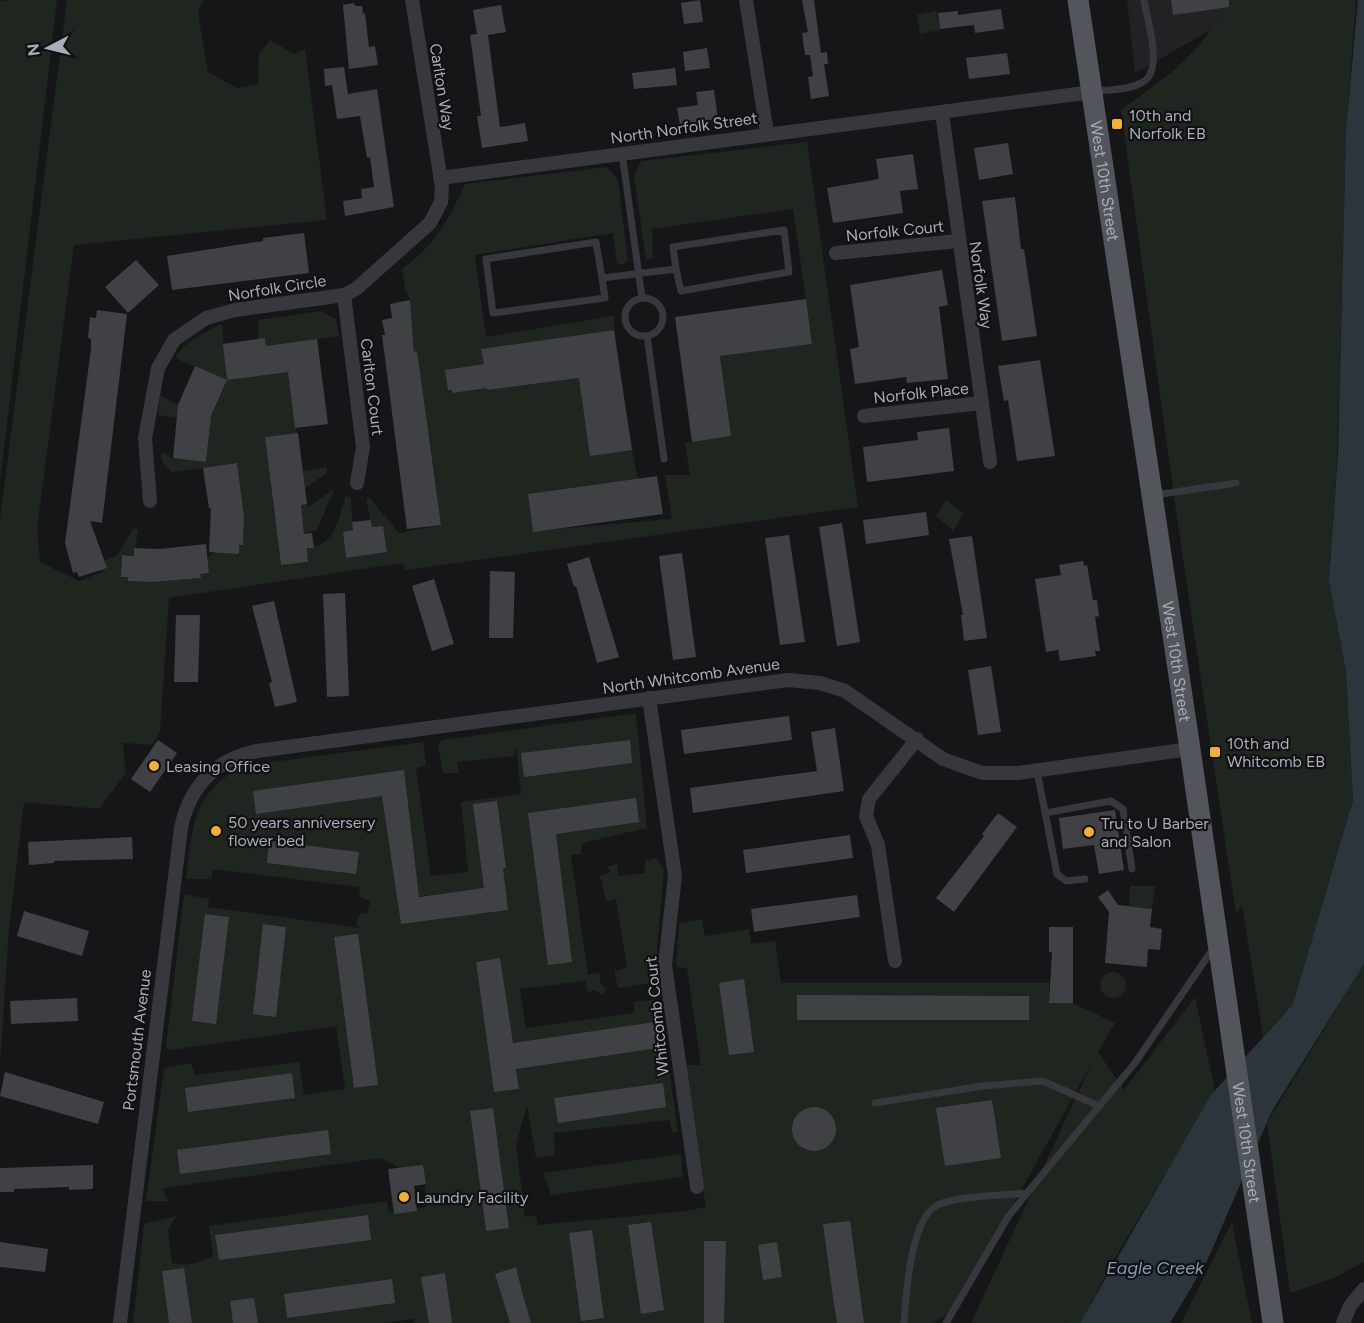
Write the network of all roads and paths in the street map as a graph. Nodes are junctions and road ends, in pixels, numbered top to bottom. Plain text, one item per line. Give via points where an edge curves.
1 (412, 0) edge
2 (746, 0) edge
3 (1078, 0) edge
4 (1143, 0) edge
5 (1092, 92) junction
6 (942, 113) junction
7 (766, 134) junction
8 (622, 153) junction
9 (440, 178) junction
10 (958, 241) junction
11 (836, 253) dead end
12 (676, 268) junction
13 (638, 273) junction
14 (602, 278) junction
15 (344, 295) junction
16 (642, 298) junction
17 (647, 336) junction
18 (982, 403) junction
19 (864, 416) dead end
20 (664, 459) dead end
21 (990, 462) dead end
22 (357, 483) dead end
23 (1236, 483) dead end
24 (1152, 496) junction
25 (150, 501) dead end
26 (649, 698) junction
27 (917, 739) junction
28 (1190, 749) junction
29 (212, 771) joint
30 (1037, 771) junction
31 (1045, 813) junction
32 (1132, 869) dead end
33 (1084, 879) dead end
34 (1217, 944) junction
35 (895, 961) dead end
36 (875, 1103) dead end
37 (1099, 1106) junction
38 (697, 1187) dead end
39 (1027, 1193) junction
40 (1364, 1289) edge
41 (120, 1323) edge
42 (904, 1323) edge
43 (946, 1323) edge
44 (1273, 1323) edge
45 (1343, 1323) edge

1 - 9 street, Carlton Way
2 - 7 street
3 - 5 main road, West 10th Street
4 - 5 lane via 1154,54 1152,73 1142,83
5 - 6 street, North Norfolk Street
5 - 24 main road, West 10th Street
6 - 7 street, North Norfolk Street via 935,110
6 - 10 street, Norfolk Way
7 - 8 street, North Norfolk Street
8 - 9 street, North Norfolk Street
8 - 13 lane
9 - 15 street via 441,202 430,223 373,277
10 - 11 street, Norfolk Court
10 - 18 street, Norfolk Way
12 - 12 lane via 673,247 784,230 789,272 681,291
12 - 13 lane
13 - 14 lane
13 - 16 lane
14 - 14 lane via 597,242 486,259 493,312 604,297
15 - 22 street, Carlton Court via 363,447
15 - 25 street, Norfolk Circle via 235,310 207,318 174,340 158,368 145,438
16 - 17 lane via 654,300 664,316 660,328
16 - 17 lane via 630,305 625,317 633,333
17 - 20 lane
18 - 19 street, Norfolk Place
18 - 21 street, Norfolk Way
23 - 24 lane
24 - 28 main road, West 10th Street
26 - 27 street, North Whitcomb Avenue via 774,681 807,681 851,694
26 - 29 street, North Whitcomb Avenue via 257,751
26 - 38 street, Whitcomb Court via 675,876 665,964
27 - 30 street, North Whitcomb Avenue via 943,759 969,770 996,774
27 - 35 street via 866,808 878,844
28 - 30 street, North Whitcomb Avenue
28 - 34 main road, West 10th Street
29 - 41 street, Portsmouth Avenue via 190,798 181,828
30 - 31 lane
31 - 32 lane via 1111,801 1124,809
31 - 33 lane via 1057,874 1066,881
34 - 37 lane via 1135,1063
34 - 44 main road, West 10th Street
36 - 37 lane via 1043,1081
37 - 39 lane
39 - 42 lane via 962,1200 936,1206 927,1215 910,1258
39 - 43 lane via 1008,1217
40 - 45 street

